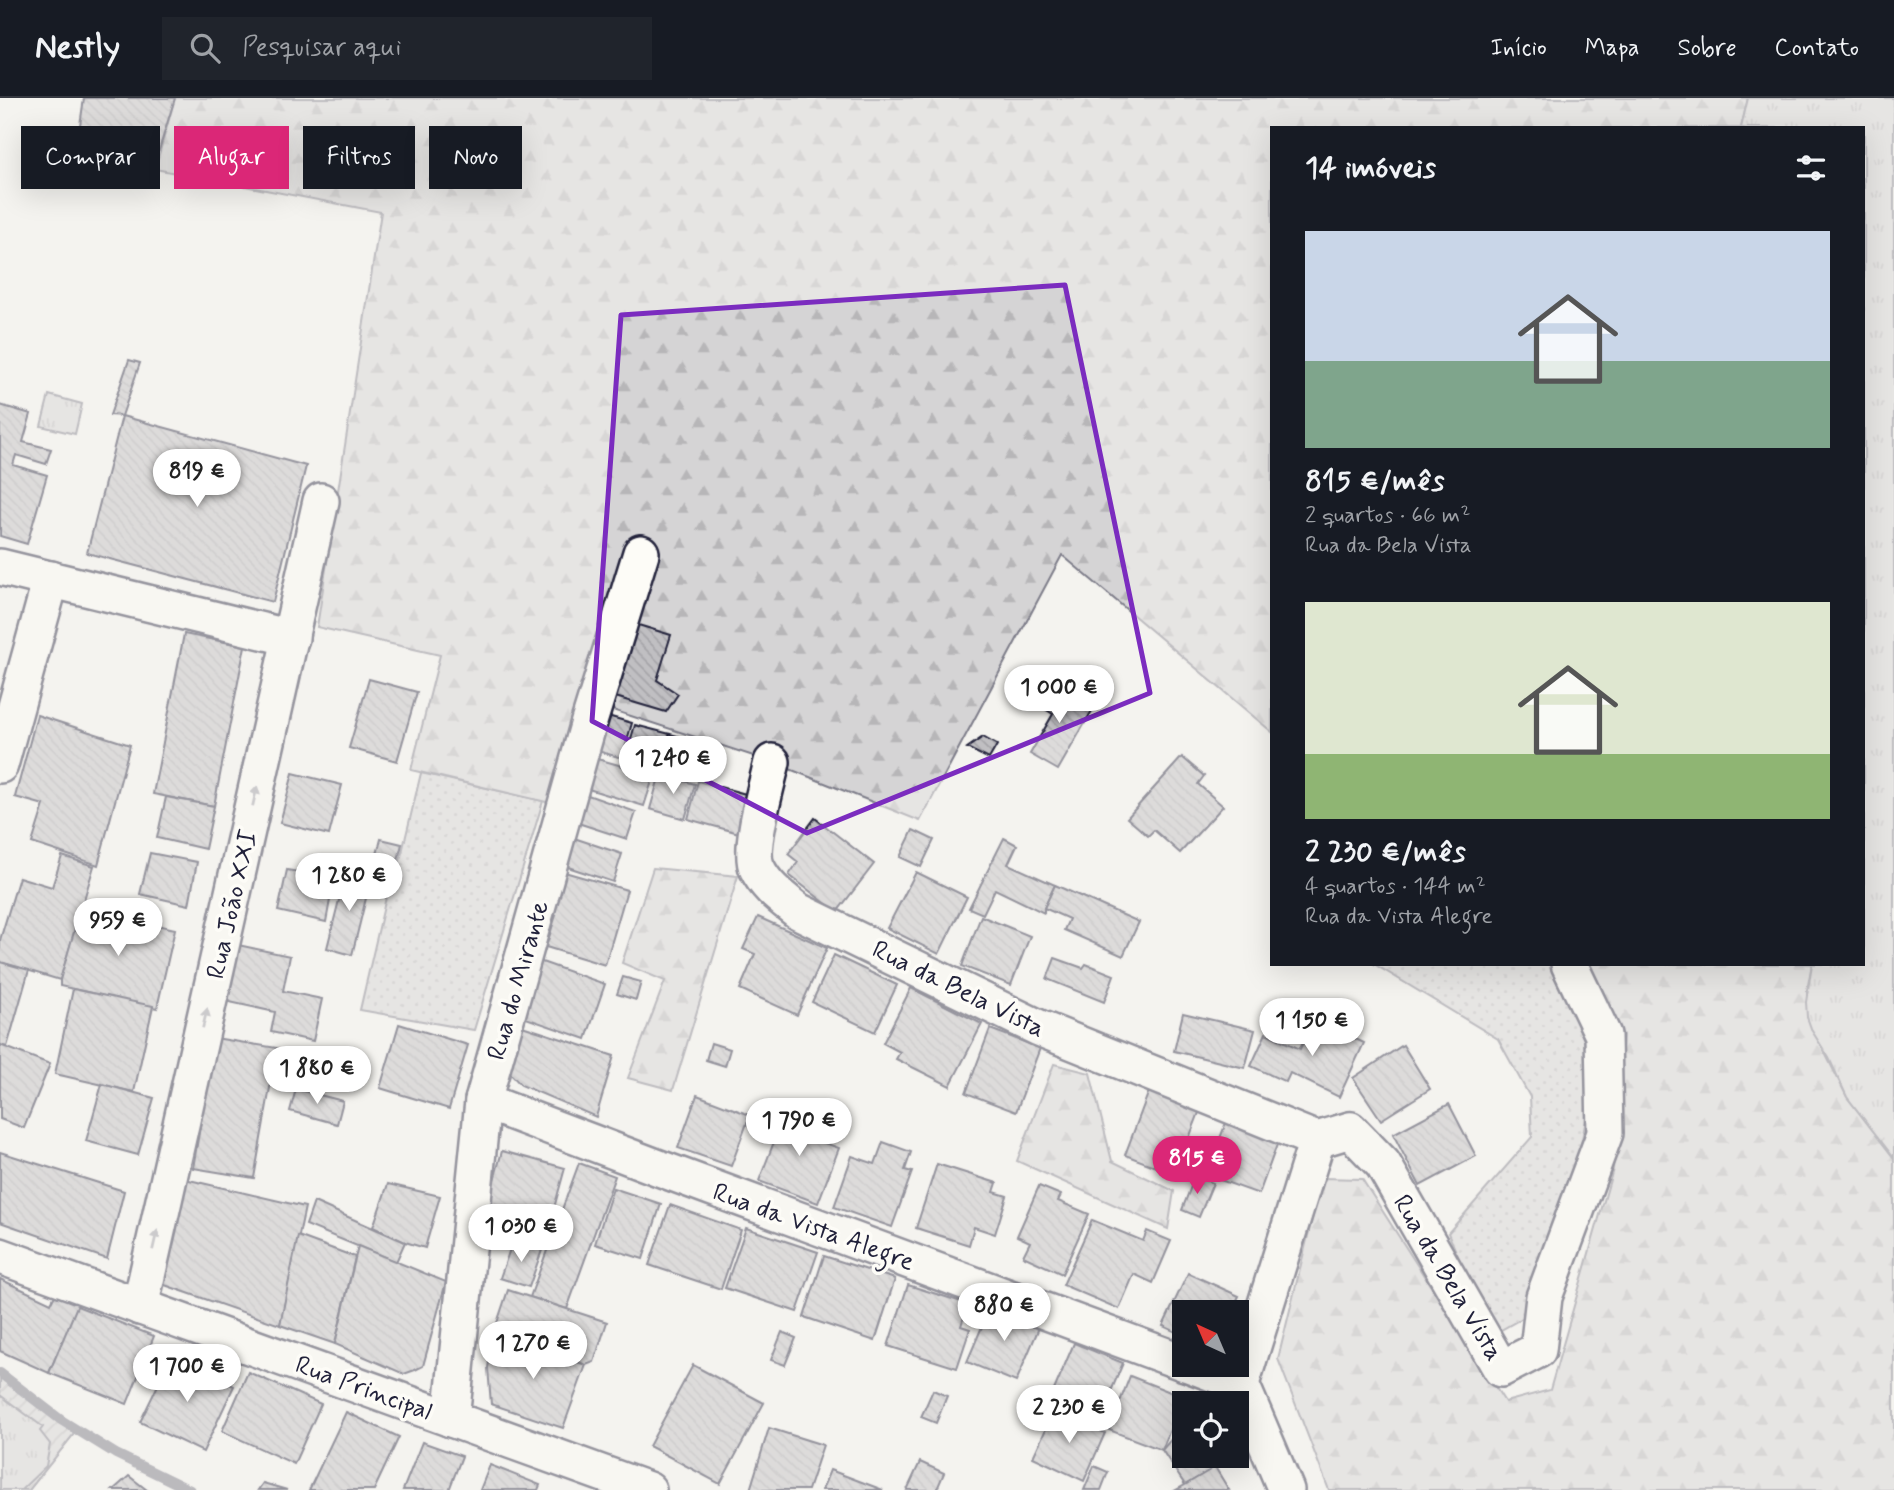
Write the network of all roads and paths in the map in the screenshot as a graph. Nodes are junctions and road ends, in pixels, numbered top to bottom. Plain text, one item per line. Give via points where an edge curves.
1 (321, 501) dead end
2 (641, 553) dead end
3 (0, 567) edge
4 (51, 579) junction
5 (291, 638) junction
6 (772, 762) dead end
7 (0, 765) edge
8 (1570, 966) edge
9 (483, 1101) junction
10 (1317, 1140) junction
11 (0, 1256) edge
12 (140, 1307) junction
13 (1172, 1358) edge
14 (1223, 1377) edge
15 (1241, 1384) junction
16 (451, 1419) junction
17 (648, 1490) edge
18 (1286, 1490) edge

1 - 5 street, Rua João XXI
2 - 9 street, Rua do Mirante
3 - 4 street
4 - 5 street
4 - 7 street
12 -> 5 street, Rua João XXI
6 - 10 street, Rua da Bela Vista via 756,836 755,866 769,888 798,911 1039,1028
8 - 10 street, Rua da Bela Vista via 1603,1035 1605,1133 1544,1297 1538,1350 1501,1369 1383,1164 1350,1130
9 - 13 street, Rua da Vista Alegre
9 - 16 street, Rua do Mirante
10 - 15 street
11 - 12 street, Rua Principal
12 - 16 street, Rua Principal
14 - 15 street
15 - 18 street
16 - 17 street, Rua Principal

